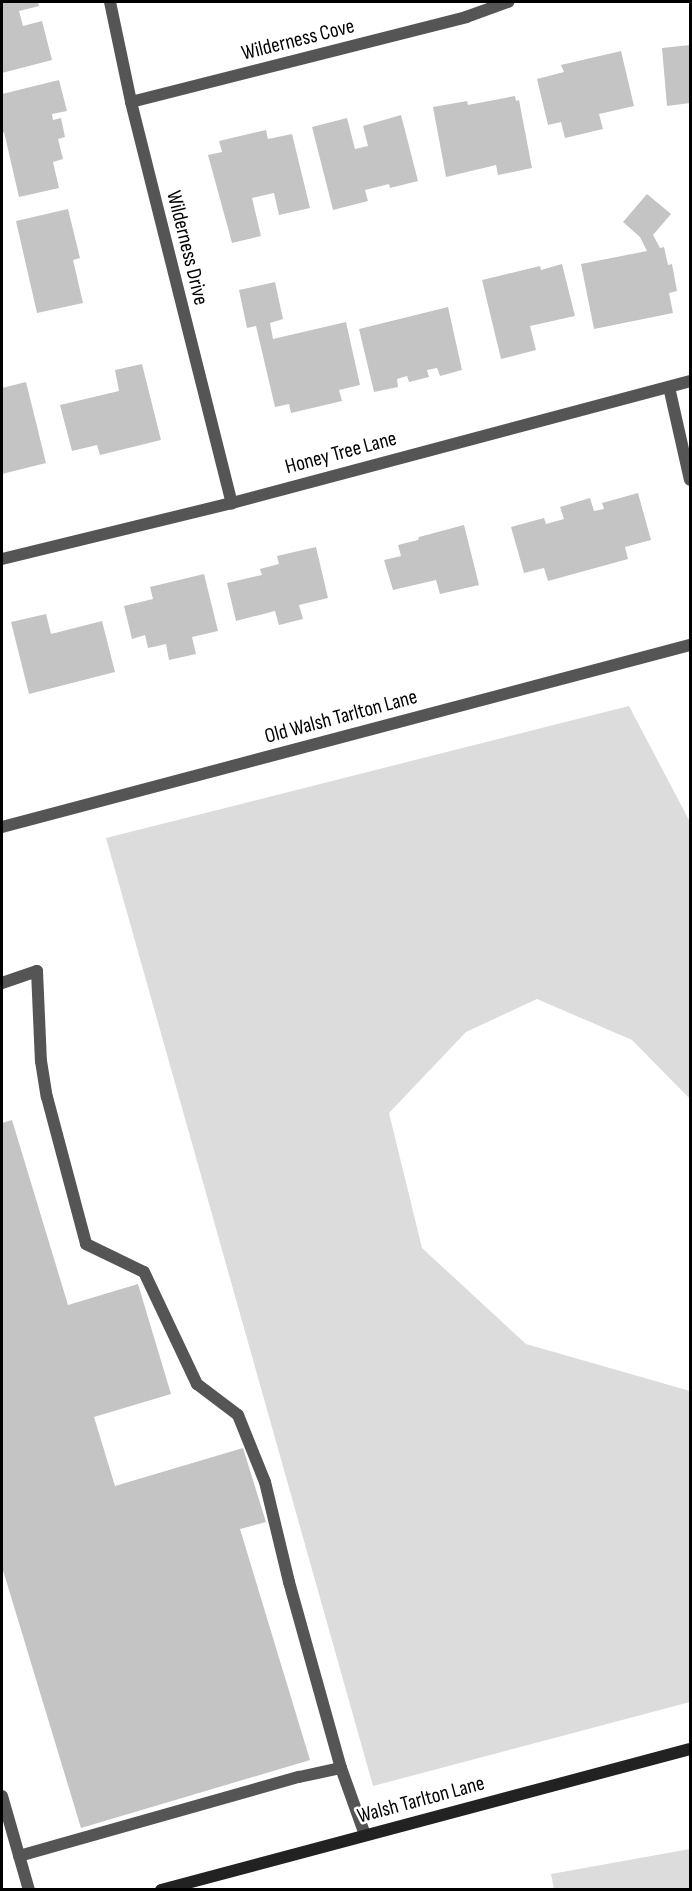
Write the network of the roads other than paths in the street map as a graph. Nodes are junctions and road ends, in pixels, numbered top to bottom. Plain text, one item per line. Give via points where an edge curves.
1 (110, 2) edge
2 (508, 2) edge
3 (130, 102) junction
4 (690, 381) edge
5 (669, 387) junction
6 (690, 480) edge
7 (232, 502) junction
8 (2, 559) edge
9 (690, 645) edge
10 (2, 827) edge
11 (2, 983) edge
12 (690, 1749) edge
13 (341, 1768) junction
14 (2, 1796) edge
15 (365, 1835) junction
16 (19, 1856) junction
17 (29, 1890) edge
18 (161, 1890) edge

1 - 3 street, Wilderness Drive
2 - 3 street, Wilderness Cove via 466,17
3 - 7 street, Wilderness Drive
4 - 5 street, Honey Tree Lane
5 - 6 street
5 - 7 street, Honey Tree Lane
7 - 8 street, Honey Tree Lane
9 - 10 street, Old Walsh Tarlton Lane
11 - 13 street via 37,970 41,1061 47,1097 86,1244 144,1272 197,1384 238,1415 265,1482
12 - 15 street, Walsh Tarlton Lane
13 - 15 street
13 - 16 street
14 - 16 street
15 - 18 street, Walsh Tarlton Lane
16 - 17 street

